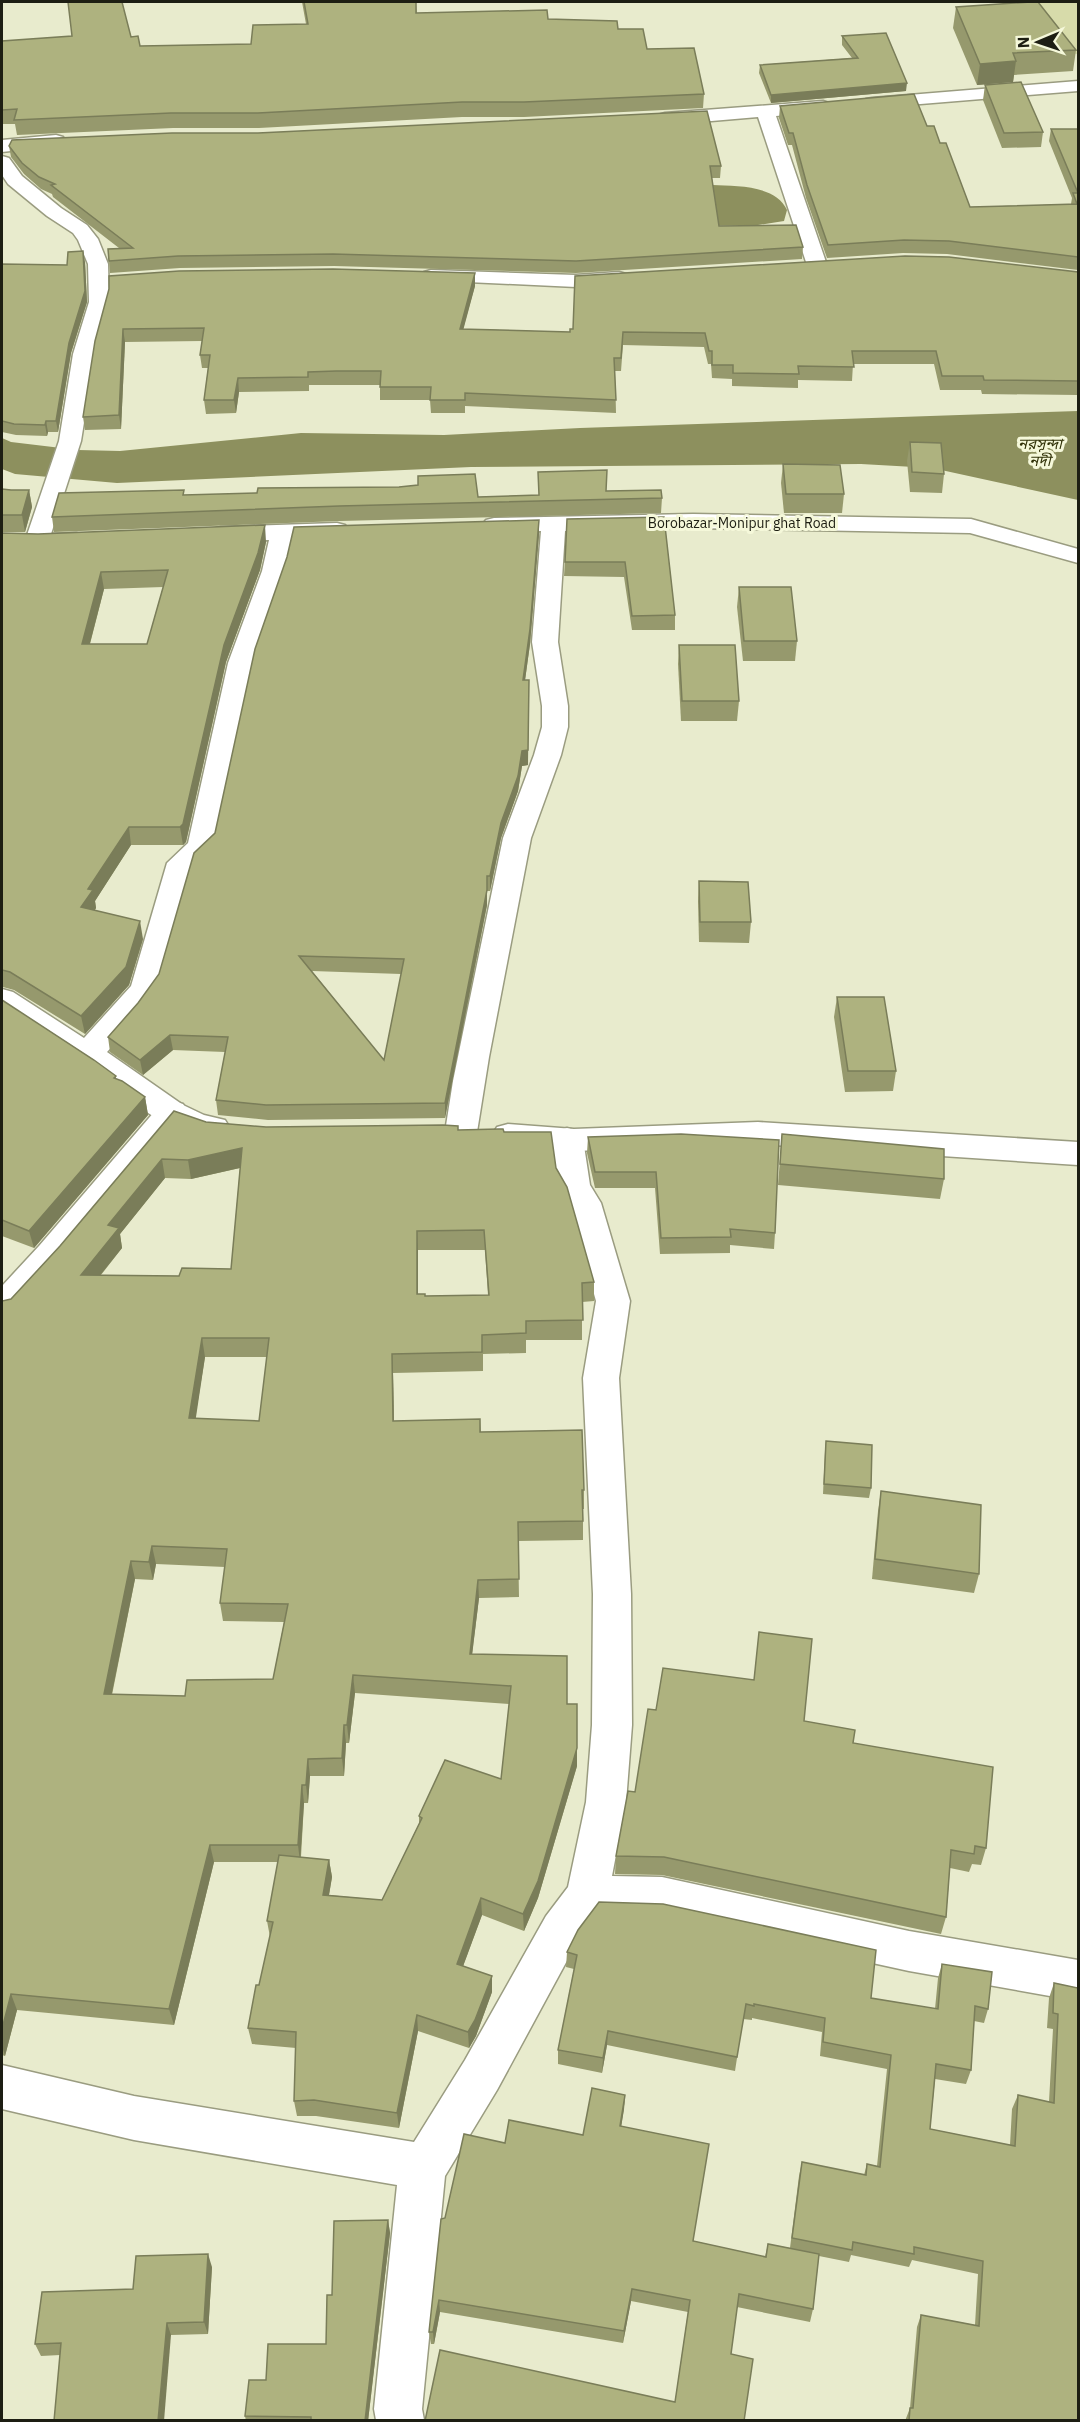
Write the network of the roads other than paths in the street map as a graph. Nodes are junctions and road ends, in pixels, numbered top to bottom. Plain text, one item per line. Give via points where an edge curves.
1 (1078, 86) edge
2 (765, 112) junction
3 (648, 119) edge
4 (79, 140) edge
5 (2, 146) edge
6 (2, 162) edge
7 (838, 264) edge
8 (817, 265) junction
9 (794, 267) edge
10 (416, 276) edge
11 (644, 276) edge
12 (122, 280) edge
13 (98, 282) junction
14 (554, 525) junction
15 (467, 526) edge
16 (363, 529) edge
17 (283, 532) junction
18 (203, 535) edge
19 (104, 539) edge
20 (1078, 556) edge
21 (2, 999) edge
22 (87, 1054) junction
23 (172, 1112) junction
24 (244, 1131) edge
25 (567, 1139) junction
26 (1078, 1154) edge
27 (2, 1308) edge
28 (587, 1895) junction
29 (1078, 1981) edge
30 (2, 2087) edge
31 (425, 2167) junction
32 (400, 2421) edge

1 - 2 street
2 - 3 street
2 - 8 street
4 - 5 street
6 - 13 street via 15,180 84,234 98,264
7 - 8 street
8 - 9 street
10 - 11 street via 576,281
12 - 13 street
13 - 19 street via 99,302 84,354 70,441 46,508 29,541
14 - 15 street, Borobazar-Monipur ghat Road
14 - 20 street, Borobazar-Monipur ghat Road via 705,521 971,526
14 - 25 street via 545,642 556,700 555,723 550,748 517,836 481,1008 447,1132
16 - 17 street
17 - 18 street
17 - 22 street via 274,571 241,663 201,847 181,863 145,988
21 - 22 street
22 - 23 street
23 - 24 street via 209,1128
23 - 27 street
25 - 26 street via 758,1133
25 - 28 street via 573,1187 585,1203 613,1301 601,1378 612,1594 612,1725 606,1802
28 - 29 street via 662,1897 909,1952
28 - 31 street via 561,1930
30 - 31 street via 134,2118
31 - 32 street via 420,2185 398,2409

